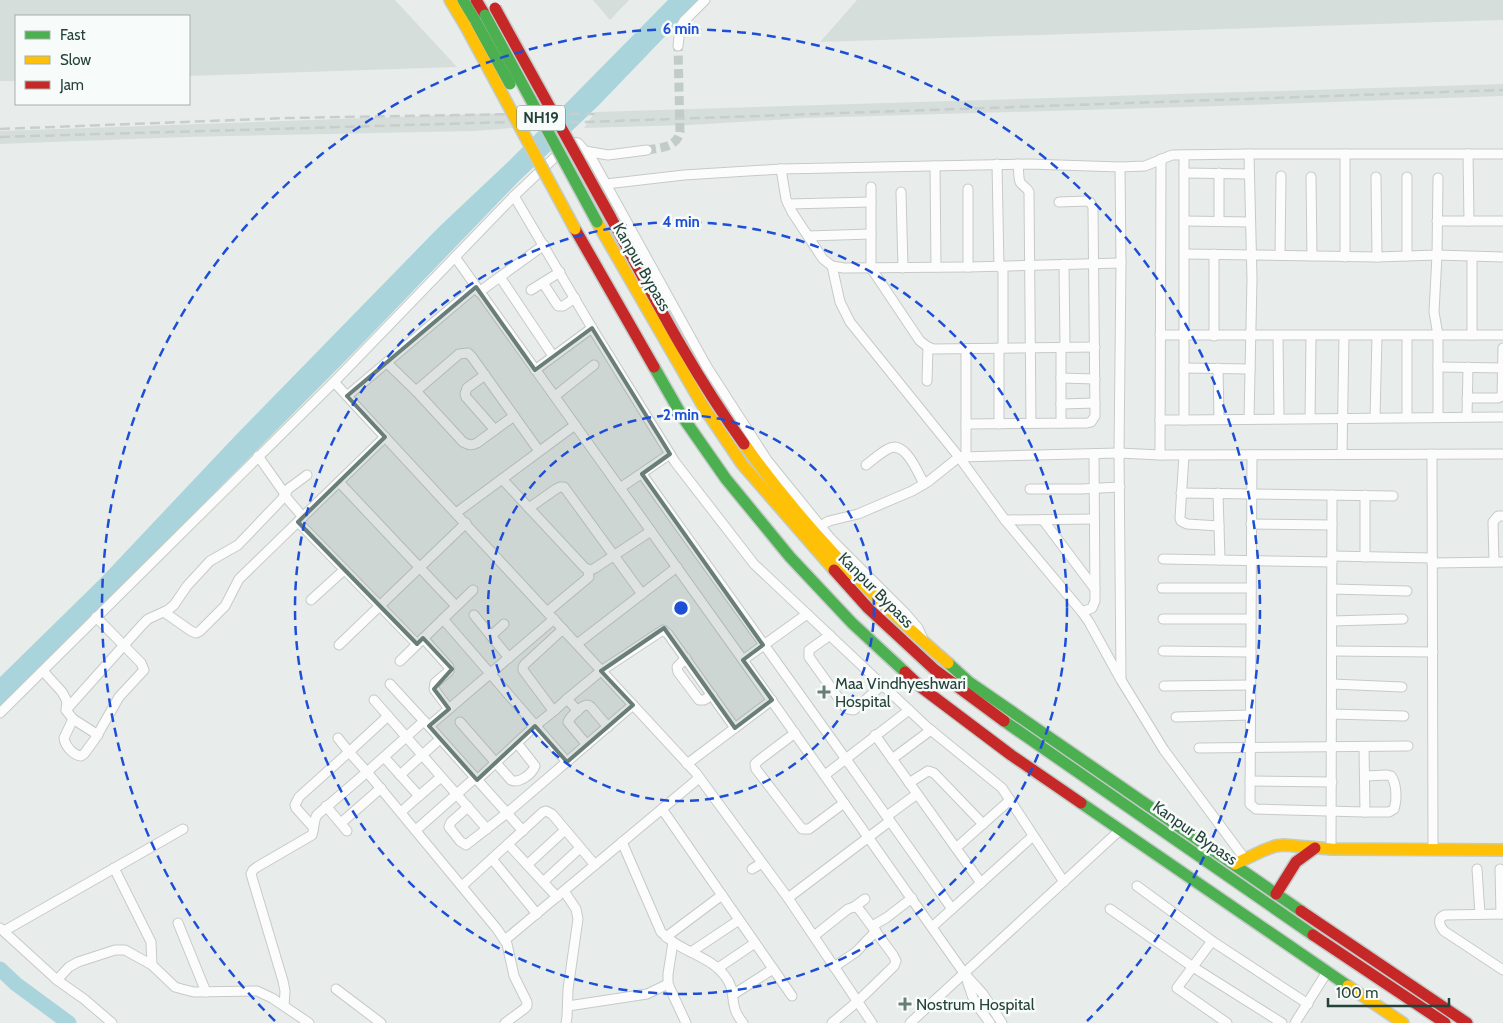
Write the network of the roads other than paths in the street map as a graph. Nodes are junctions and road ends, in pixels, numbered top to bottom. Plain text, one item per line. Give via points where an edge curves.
1 (450, 0) edge
2 (462, 0) edge
3 (476, 0) edge
4 (705, 0) edge
5 (493, 4) edge
6 (475, 21) junction
7 (678, 46) tunnel mouth
8 (647, 150) tunnel mouth
9 (585, 151) junction
10 (1249, 154) junction
11 (1345, 154) junction
12 (1468, 154) junction
13 (1503, 154) edge
14 (1184, 155) junction
15 (1161, 159) junction
16 (998, 164) junction
17 (1018, 164) junction
18 (935, 166) junction
19 (1120, 167) junction
20 (781, 168) junction
21 (1184, 173) junction
22 (1219, 173) junction
23 (1249, 174) junction
24 (1281, 176) dead end
25 (1311, 177) dead end
26 (1376, 177) dead end
27 (1407, 177) dead end
28 (1438, 178) dead end
29 (606, 184) junction
30 (871, 187) dead end
31 (968, 189) dead end
32 (901, 192) dead end
33 (514, 196) junction
34 (871, 202) junction
35 (1059, 202) dead end
36 (788, 204) junction
37 (1469, 220) junction
38 (1185, 221) junction
39 (1437, 221) junction
40 (1503, 221) edge
41 (1219, 222) junction
42 (1250, 222) junction
43 (871, 234) junction
44 (808, 236) junction
45 (544, 245) junction
46 (1185, 254) junction
47 (1214, 254) junction
48 (1251, 255) junction
49 (1280, 255) junction
50 (1312, 256) junction
51 (1407, 256) junction
52 (1437, 256) junction
53 (455, 257) junction
54 (1344, 257) junction
55 (1378, 257) junction
56 (1472, 257) junction
57 (1503, 257) edge
58 (1094, 263) junction
59 (1121, 263) junction
60 (1064, 264) junction
61 (1029, 265) junction
62 (832, 266) junction
63 (936, 267) junction
64 (968, 267) junction
65 (1001, 267) junction
66 (872, 268) junction
67 (903, 268) junction
68 (560, 272) junction
69 (500, 277) junction
70 (543, 283) junction
71 (478, 289) junction
72 (531, 290) dead end
73 (575, 298) junction
74 (592, 328) junction
75 (1160, 335) junction
76 (1438, 335) junction
77 (1503, 335) edge
78 (1185, 336) junction
79 (1214, 336) junction
80 (1250, 336) junction
81 (1278, 336) junction
82 (1311, 336) junction
83 (1344, 336) junction
84 (1377, 336) junction
85 (1407, 336) junction
86 (1472, 336) junction
87 (1063, 347) junction
88 (1095, 347) junction
89 (928, 348) junction
90 (1001, 348) junction
91 (1030, 348) junction
92 (1503, 348) edge
93 (966, 349) junction
94 (554, 356) junction
95 (387, 363) junction
96 (594, 365) dead end
97 (1438, 367) junction
98 (1468, 367) junction
99 (1184, 368) junction
100 (1218, 368) junction
101 (1503, 368) edge
102 (1250, 369) junction
103 (535, 370) junction
104 (485, 375) junction
105 (1061, 378) junction
106 (1095, 379) junction
107 (926, 381) dead end
108 (334, 382) junction
109 (416, 391) junction
110 (347, 396) junction
111 (554, 396) junction
112 (1467, 398) junction
113 (1095, 403) junction
114 (1061, 404) junction
115 (514, 416) junction
116 (1407, 417) junction
117 (1438, 417) junction
118 (1467, 417) junction
119 (1503, 417) edge
120 (1279, 418) junction
121 (1310, 418) junction
122 (1343, 418) junction
123 (1375, 418) junction
124 (1219, 419) junction
125 (1249, 419) junction
126 (1160, 420) junction
127 (1184, 420) junction
128 (1061, 423) junction
129 (966, 424) junction
130 (999, 424) junction
131 (1031, 424) junction
132 (575, 425) junction
133 (495, 430) junction
134 (385, 437) junction
135 (540, 452) junction
136 (670, 454) junction
137 (1094, 454) junction
138 (1119, 454) junction
139 (1342, 454) junction
140 (1432, 454) junction
141 (1503, 454) edge
142 (1160, 455) junction
143 (1184, 455) junction
144 (1252, 455) junction
145 (258, 456) junction
146 (963, 457) junction
147 (866, 465) dead end
148 (642, 474) junction
149 (307, 475) dead end
150 (502, 479) junction
151 (339, 482) junction
152 (924, 484) junction
153 (1120, 487) junction
154 (620, 488) junction
155 (1094, 488) junction
156 (1030, 489) dead end
157 (1181, 493) junction
158 (1218, 493) junction
159 (1252, 494) junction
160 (1332, 495) junction
161 (1365, 495) junction
162 (1392, 496) dead end
163 (529, 508) junction
164 (456, 512) junction
165 (770, 514) dead end
166 (1503, 516) edge
167 (1094, 519) junction
168 (300, 520) junction
169 (1005, 520) junction
170 (1043, 520) junction
171 (466, 524) junction
172 (1251, 524) junction
173 (1332, 525) junction
174 (820, 526) junction
175 (1219, 526) junction
176 (651, 531) junction
177 (614, 556) junction
178 (1365, 557) junction
179 (1164, 558) dead end
180 (1332, 559) junction
181 (1220, 560) junction
182 (1251, 560) junction
183 (1432, 560) junction
184 (1499, 562) edge
185 (812, 564) dead end
186 (677, 567) junction
187 (420, 568) junction
188 (344, 570) junction
189 (588, 570) junction
190 (1162, 588) dead end
191 (1251, 588) junction
192 (1095, 589) junction
193 (1332, 589) junction
194 (473, 590) dead end
195 (1407, 591) dead end
196 (642, 594) junction
197 (311, 600) dead end
198 (380, 606) junction
199 (456, 606) junction
200 (164, 612) junction
201 (1082, 612) junction
202 (807, 614) junction
203 (474, 615) dead end
204 (551, 616) junction
205 (96, 617) junction
206 (1403, 618) dead end
207 (443, 619) junction
208 (1163, 619) dead end
209 (1251, 619) junction
210 (1332, 621) junction
211 (504, 624) dead end
212 (563, 629) junction
213 (830, 635) junction
214 (491, 636) junction
215 (420, 641) junction
216 (123, 644) junction
217 (577, 644) junction
218 (926, 644) junction
219 (339, 645) dead end
220 (763, 645) junction
221 (1332, 650) junction
222 (1163, 651) dead end
223 (1251, 652) junction
224 (1433, 652) junction
225 (509, 658) junction
226 (686, 658) junction
227 (743, 660) junction
228 (400, 661) dead end
229 (43, 671) junction
230 (601, 671) junction
231 (490, 673) junction
232 (1121, 680) junction
233 (390, 684) dead end
234 (1332, 684) junction
235 (882, 685) junction
236 (1250, 685) junction
237 (1164, 686) dead end
238 (1402, 687) dead end
239 (712, 695) junction
240 (567, 699) junction
241 (374, 700) dead end
242 (772, 700) junction
243 (633, 705) junction
244 (449, 709) junction
245 (66, 710) junction
246 (555, 710) junction
247 (578, 710) junction
248 (909, 710) junction
249 (0, 713) edge
250 (1332, 714) junction
251 (1250, 715) junction
252 (388, 716) junction
253 (1404, 716) dead end
254 (1176, 717) dead end
255 (73, 719) junction
256 (460, 722) dead end
257 (427, 724) junction
258 (535, 726) junction
259 (608, 727) junction
260 (736, 728) junction
261 (931, 730) junction
262 (795, 733) junction
263 (98, 735) junction
264 (876, 735) junction
265 (406, 737) junction
266 (338, 738) dead end
267 (440, 739) junction
268 (517, 743) junction
269 (587, 745) junction
270 (1408, 746) dead end
271 (1250, 747) junction
272 (1332, 747) junction
273 (1364, 747) junction
274 (1199, 748) dead end
275 (349, 752) junction
276 (422, 755) junction
277 (384, 756) junction
278 (846, 758) junction
279 (892, 758) junction
280 (496, 762) junction
281 (567, 762) junction
282 (687, 764) junction
283 (367, 772) junction
284 (400, 775) junction
285 (825, 775) junction
286 (441, 776) junction
287 (1365, 776) junction
288 (699, 778) junction
289 (476, 779) junction
290 (1250, 781) junction
291 (1332, 782) junction
292 (909, 783) junction
293 (381, 788) junction
294 (457, 794) junction
295 (917, 794) junction
296 (419, 796) junction
297 (1010, 800) junction
298 (844, 803) junction
299 (326, 806) junction
300 (468, 807) junction
301 (662, 809) junction
302 (1331, 811) junction
303 (401, 812) junction
304 (1366, 812) junction
305 (507, 814) junction
306 (888, 819) junction
307 (341, 823) junction
308 (983, 824) junction
309 (313, 827) junction
310 (183, 829) dead end
311 (487, 829) junction
312 (416, 830) junction
313 (565, 830) junction
314 (1120, 830) junction
315 (347, 831) dead end
316 (523, 831) junction
317 (1034, 836) junction
318 (869, 838) junction
319 (622, 842) junction
320 (508, 844) junction
321 (580, 848) junction
322 (956, 848) junction
323 (1315, 848) junction
324 (1331, 849) junction
325 (1433, 850) junction
326 (1503, 850) edge
327 (492, 859) junction
328 (1240, 862) junction
329 (762, 863) junction
330 (527, 865) junction
331 (595, 865) junction
332 (114, 868) junction
333 (1500, 868) dead end
334 (752, 869) dead end
335 (1477, 869) dead end
336 (543, 882) junction
337 (1064, 882) junction
338 (981, 884) junction
339 (462, 886) junction
340 (1137, 886) dead end
341 (560, 894) junction
342 (1276, 894) junction
343 (722, 895) junction
344 (788, 898) junction
345 (912, 898) junction
346 (864, 899) dead end
347 (854, 907) junction
348 (952, 909) junction
349 (1110, 909) dead end
350 (537, 914) junction
351 (1480, 914) junction
352 (1502, 914) edge
353 (739, 920) junction
354 (178, 923) dead end
355 (932, 927) junction
356 (2, 929) edge
357 (874, 929) junction
358 (814, 936) junction
359 (669, 939) junction
360 (505, 940) junction
361 (1212, 941) junction
362 (755, 943) junction
363 (691, 952) junction
364 (152, 965) junction
365 (834, 967) junction
366 (1193, 967) junction
367 (718, 968) junction
368 (773, 969) junction
369 (1503, 970) edge
370 (1327, 972) junction
371 (964, 973) junction
372 (57, 980) junction
373 (668, 984) junction
374 (336, 989) dead end
375 (206, 992) junction
376 (734, 994) junction
377 (792, 996) dead end
378 (858, 1002) junction
379 (1308, 1004) junction
380 (284, 1006) junction
381 (568, 1006) junction
382 (912, 1022) edge
383 (112, 1023) edge
384 (308, 1023) edge
385 (381, 1023) edge
386 (505, 1023) edge
387 (566, 1023) edge
388 (686, 1023) edge
389 (743, 1023) edge
390 (832, 1023) edge
391 (872, 1023) edge
392 (990, 1023) edge
393 (1002, 1023) edge
394 (1227, 1023) edge
395 (1282, 1023) edge
396 (1295, 1023) edge
397 (1403, 1023) edge
398 (1428, 1023) edge
399 (1445, 1023) edge
400 (1467, 1023) edge

1 - 6 main road
2 - 6 main road, Kanpur Bypass / NH19
3 - 6 main road, Kanpur Bypass / NH19
4 - 7 street via 684,21
5 - 218 main road, bridge via 688,358 733,429 796,511 871,594
6 - 165 main road, Kanpur Bypass / NH19, bridge via 692,406
6 - 314 main road, bridge via 575,229 682,416 726,479 790,557 922,688 1011,755
6 - 399 main road, Kanpur Bypass / NH19, bridge via 597,222 703,406 742,464 868,608 936,670 981,705
8 - 9 street via 608,155
9 - 29 street
9 - 33 street via 578,143 571,142
10 - 11 street
10 - 14 street
10 - 23 street
11 - 12 street
11 - 54 street
12 - 13 street
12 - 37 street
14 - 15 street
14 - 21 street
15 - 19 street via 1142,166
15 - 75 street
16 - 17 street
16 - 18 street
16 - 65 street
17 - 19 street
17 - 61 street via 1019,180 1029,192
18 - 20 street
18 - 63 street
19 - 59 street
20 - 29 street
20 - 36 street
21 - 22 street
21 - 38 street
22 - 23 street
22 - 41 street
23 - 42 street
24 - 49 street
25 - 50 street
26 - 55 street
27 - 51 street
28 - 39 street
29 - 174 street via 706,367 768,460
30 - 34 street
31 - 64 street
32 - 67 street
33 - 45 street
33 - 53 street
34 - 36 street
34 - 43 street
35 - 58 street via 1092,204
36 - 44 street
37 - 39 street
37 - 40 street
38 - 41 street
38 - 46 street
39 - 52 street
41 - 42 street
42 - 48 street
43 - 44 street
43 - 66 street
44 - 62 street via 823,259
45 - 68 street
45 - 69 street
46 - 47 street
46 - 78 street
47 - 48 street
47 - 79 street
48 - 49 street
48 - 80 street
49 - 50 street
50 - 54 street
51 - 52 street
51 - 55 street
52 - 56 street
52 - 76 street via 1434,312
53 - 71 street
53 - 108 street
54 - 55 street
56 - 57 street
56 - 86 street
58 - 59 street
58 - 60 street
58 - 88 street
59 - 138 street
60 - 61 street
60 - 87 street
61 - 65 street
61 - 91 street
62 - 66 street
62 - 146 street via 840,302 850,322
63 - 64 street
63 - 67 street
64 - 65 street
65 - 90 street
66 - 67 street
66 - 89 street via 920,341
68 - 70 street
68 - 73 street
69 - 71 street
69 - 94 street
70 - 72 street
70 - 73 street via 558,306
71 - 95 street
71 - 103 street
73 - 74 street
74 - 94 street
74 - 136 street
75 - 78 street
75 - 126 street
76 - 85 street
76 - 86 street
76 - 97 street
77 - 86 street
78 - 79 street
78 - 99 street
79 - 80 street
80 - 81 street
80 - 102 street
81 - 82 street
81 - 120 street
82 - 83 street
82 - 121 street
83 - 84 street
83 - 122 street
84 - 85 street
84 - 123 street
85 - 116 street
87 - 88 street
87 - 91 street
87 - 105 street
88 - 106 street
89 - 93 street
89 - 107 street
90 - 91 street
90 - 93 street
90 - 130 street
91 - 131 street
92 - 101 street
93 - 129 street
94 - 103 street
95 - 109 street
95 - 110 street
96 - 111 street
97 - 98 street
97 - 117 street
98 - 101 street
98 - 112 street
99 - 100 street
99 - 127 street
100 - 102 street
100 - 124 street
101 - 112 street via 1500,397
102 - 125 street
103 - 111 street
104 - 109 street via 472,357 463,353
104 - 115 street
104 - 133 street via 465,394
105 - 106 street
105 - 114 street
106 - 113 street
108 - 110 street
108 - 145 street
109 - 133 street via 468,445 477,443
110 - 134 street
111 - 132 street
112 - 118 street
113 - 114 street
113 - 128 street via 1095,416 1091,422
114 - 128 street
115 - 133 street
115 - 135 street
116 - 117 street
116 - 123 street
117 - 118 street
118 - 119 street
120 - 121 street
120 - 125 street
121 - 122 street
122 - 123 street
122 - 139 street
124 - 125 street
124 - 127 street
126 - 127 street
126 - 142 street
128 - 131 street
129 - 130 street
129 - 146 street
130 - 131 street
132 - 135 street
132 - 154 street
134 - 151 street
134 - 164 street
135 - 150 street
136 - 148 street
136 - 202 street via 754,564
137 - 138 street
137 - 146 street
137 - 155 street
138 - 142 street
138 - 153 street
139 - 140 street
139 - 144 street
140 - 141 street
140 - 183 street
142 - 143 street
143 - 144 street
143 - 157 street
144 - 159 street
145 - 200 street via 285,494 282,499 238,545 210,561 174,605
145 - 205 street
146 - 152 street
146 - 169 street
147 - 152 street via 889,448 898,448 909,456
148 - 154 street
148 - 220 street
149 - 168 street via 286,493
150 - 163 street
150 - 164 street
151 - 168 street
151 - 187 street
152 - 174 street via 858,514
153 - 155 street
153 - 232 street
154 - 176 street
155 - 156 street
155 - 167 street
157 - 158 street
157 - 175 street via 1181,521
158 - 159 street
158 - 175 street
159 - 160 street
159 - 172 street
160 - 161 street
160 - 173 street
161 - 162 street
161 - 178 street
163 - 177 street via 556,489 564,488
163 - 189 street
164 - 171 street
166 - 184 street via 1498,516 1493,522
167 - 170 street
167 - 192 street
168 - 188 street
168 - 200 street via 239,579 225,606 200,631 191,632
169 - 170 street
169 - 201 street
170 - 192 street
171 - 187 street
171 - 204 street
172 - 173 street
172 - 182 street
173 - 180 street
174 - 218 street via 906,614
175 - 181 street
176 - 177 street
176 - 186 street
177 - 189 street
177 - 196 street
178 - 180 street
178 - 183 street
179 - 181 street
180 - 182 street
180 - 193 street
181 - 182 street
182 - 191 street
183 - 184 street
183 - 224 street
185 - 398 main road, Kanpur Bypass via 858,613 926,676 973,712
186 - 196 street
186 - 227 street
187 - 198 street
187 - 199 street
188 - 197 street
188 - 198 street
189 - 204 street via 589,577
190 - 191 street
191 - 209 street
192 - 201 street via 1094,605
193 - 195 street
193 - 210 street
194 - 199 street
196 - 217 street
198 - 215 street
198 - 219 street
199 - 207 street
200 - 216 street via 148,619
201 - 232 street
202 - 213 street
202 - 220 street
203 - 214 street
204 - 212 street
204 - 225 street
205 - 216 street
205 - 229 street
206 - 210 street
207 - 215 street
207 - 231 street
208 - 209 street
209 - 223 street
210 - 221 street
211 - 214 street
212 - 217 street
212 - 246 street via 523,667
213 - 235 street
213 - 235 street via 809,650 810,657 845,707 854,710
214 - 225 street
215 - 228 street
215 - 244 street via 449,667 434,689
216 - 245 street
216 - 263 street via 144,670 119,697
217 - 230 street
218 - 328 main road via 969,682
220 - 227 street
220 - 278 street
221 - 224 street
221 - 234 street
222 - 223 street
223 - 236 street
224 - 325 street
225 - 231 street
226 - 230 street via 663,630
226 - 239 street
226 - 239 street via 677,667 678,672 699,700
227 - 242 street
229 - 245 street via 62,692 67,701
229 - 249 street
230 - 240 street
230 - 243 street
231 - 244 street
231 - 258 street
232 - 328 street
233 - 257 street
234 - 238 street
234 - 250 street
235 - 248 street
236 - 237 street
236 - 251 street
239 - 260 street
240 - 246 street
240 - 247 street
241 - 252 street
242 - 260 street
242 - 262 street
243 - 259 street
243 - 282 street
244 - 257 street
245 - 255 street
246 - 258 street
247 - 259 street via 588,705
247 - 269 street via 568,722
248 - 261 street
248 - 264 street
250 - 253 street
250 - 272 street
251 - 254 street
251 - 271 street
252 - 265 street
252 - 275 street
255 - 263 street
255 - 263 street via 64,738 75,754 84,754
256 - 280 street
257 - 265 street
257 - 267 street
258 - 268 street
258 - 281 street
259 - 269 street
260 - 282 street
261 - 279 street
261 - 297 street via 1002,788
262 - 285 street
262 - 298 street via 758,761 756,770 802,829 809,829
264 - 278 street
264 - 279 street
265 - 276 street
265 - 277 street
266 - 275 street
267 - 276 street
267 - 289 street
268 - 280 street
268 - 280 street via 535,764 533,772 515,782
269 - 281 street
270 - 273 street
271 - 272 street
271 - 274 street
271 - 290 street
272 - 273 street
272 - 291 street
273 - 287 street
275 - 283 street
275 - 309 street via 294,805
276 - 284 street
276 - 286 street
277 - 283 street
277 - 284 street
278 - 285 street
278 - 306 street
279 - 292 street
280 - 289 street
281 - 305 street
282 - 288 street
283 - 293 street
283 - 299 street
284 - 296 street
285 - 298 street
286 - 294 street
286 - 296 street
287 - 304 street
287 - 304 street via 1391,776 1395,782 1394,809
288 - 301 street
288 - 329 street
289 - 294 street
289 - 305 street
290 - 291 street
290 - 302 street via 1250,804 1256,809
291 - 302 street
292 - 295 street
292 - 308 street via 928,771 934,773
293 - 303 street
293 - 307 street
294 - 300 street
294 - 312 street
295 - 306 street
295 - 322 street
296 - 303 street
297 - 308 street
297 - 317 street
298 - 318 street
299 - 307 street
299 - 309 street via 316,815
300 - 311 street
300 - 311 street via 451,822 450,830 466,845
301 - 319 street
301 - 343 street
302 - 304 street
302 - 324 street
303 - 312 street
305 - 311 street
305 - 316 street
306 - 318 street
306 - 348 street
307 - 315 street
308 - 322 street
309 - 380 street via 312,835 257,867 251,874 283,981
310 - 332 street
312 - 339 street
313 - 316 street via 546,811
313 - 321 street
313 - 330 street
314 - 337 street
314 - 370 main road
316 - 320 street
317 - 337 street
317 - 338 street
318 - 344 street
318 - 345 street
319 - 331 street
319 - 359 street via 661,932
320 - 327 street
320 - 330 street
321 - 331 street
321 - 336 street
322 - 338 street
323 - 324 main road
323 - 328 main road via 1275,846
323 - 342 main road via 1296,862
324 - 325 main road
325 - 326 main road
327 - 339 street
327 - 350 street
328 - 342 main road
329 - 334 street
329 - 344 street
330 - 336 street
331 - 341 street
332 - 356 street
332 - 364 street via 151,942
333 - 352 street
335 - 351 street
336 - 341 street
337 - 371 street
338 - 348 street
339 - 360 street
340 - 361 street
341 - 350 street
341 - 381 street via 576,909 578,919
342 - 400 main road
343 - 353 street
343 - 359 street
344 - 358 street
345 - 355 street
345 - 357 street
346 - 347 street
347 - 357 street
347 - 358 street
348 - 355 street
349 - 366 street
350 - 360 street
351 - 352 street
351 - 369 street via 1445,914 1439,920 1440,925 1444,931
353 - 362 street
353 - 363 street
354 - 375 street
355 - 371 street
356 - 372 street
357 - 365 street via 856,952
357 - 378 street via 896,961
358 - 365 street
359 - 363 street
359 - 373 street
360 - 386 street via 514,976 527,1002 524,1009
361 - 366 street
361 - 379 street
362 - 367 street
362 - 368 street
363 - 367 street
364 - 372 street via 119,949 74,964
364 - 375 street via 175,987 188,992
365 - 378 street
366 - 394 street via 1177,988
366 - 395 street
367 - 376 street
368 - 376 street
368 - 377 street
370 - 379 street
370 - 397 main road
371 - 382 street
371 - 392 street via 974,1001
371 - 393 street
372 - 383 street
373 - 381 street via 648,994
373 - 388 street
374 - 385 street
375 - 380 street via 257,991
376 - 389 street via 735,1010
378 - 390 street
378 - 391 street
379 - 396 street
380 - 384 street
381 - 387 street

